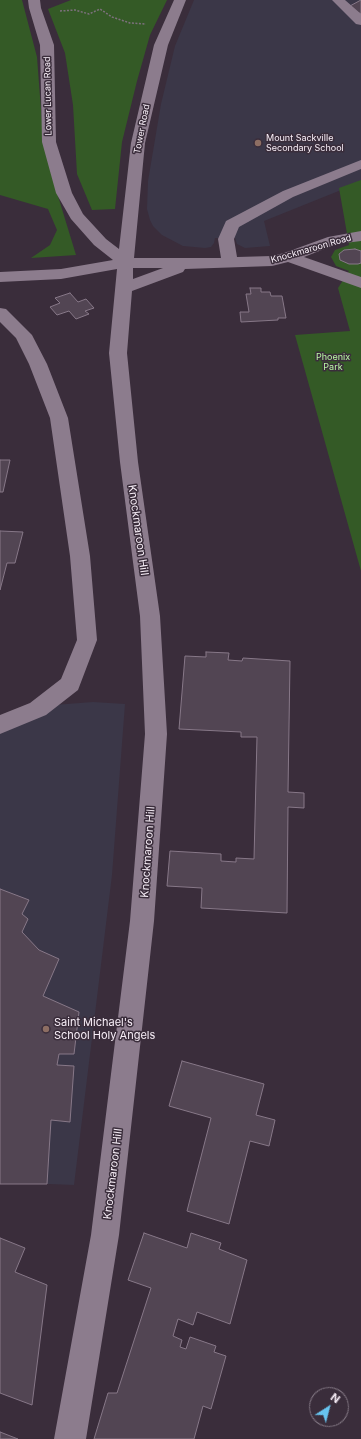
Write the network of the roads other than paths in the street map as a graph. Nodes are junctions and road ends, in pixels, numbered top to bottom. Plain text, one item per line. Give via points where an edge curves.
1 (34, 0) edge
2 (180, 0) edge
3 (338, 0) edge
4 (361, 21) edge
5 (361, 164) edge
6 (361, 236) edge
7 (289, 257) junction
8 (230, 262) junction
9 (190, 264) junction
10 (125, 275) junction
11 (0, 277) edge
12 (361, 283) edge
13 (0, 313) edge
14 (0, 725) edge
15 (70, 1439) edge

1 - 10 street, Lower Lucan Road via 47,45 49,142 56,169 64,193 76,216
2 - 10 street, Tower Road via 161,45 138,143
3 - 4 street
5 - 8 street via 288,194 232,224 226,239
6 - 7 street, Knockmaroon Road via 334,240
7 - 8 street, Knockmaroon Road via 272,261
7 - 12 street
8 - 9 street, Knockmaroon Road
9 - 10 street, Knockmaroon Road
9 - 10 street, Knockmaroon Road
10 - 11 street via 61,274
10 - 15 street, Knockmaroon Hill via 118,353 128,462 150,616 156,734 142,921 106,1234
13 - 14 street via 23,335 38,364 59,418 80,556 87,640 70,684 38,709

